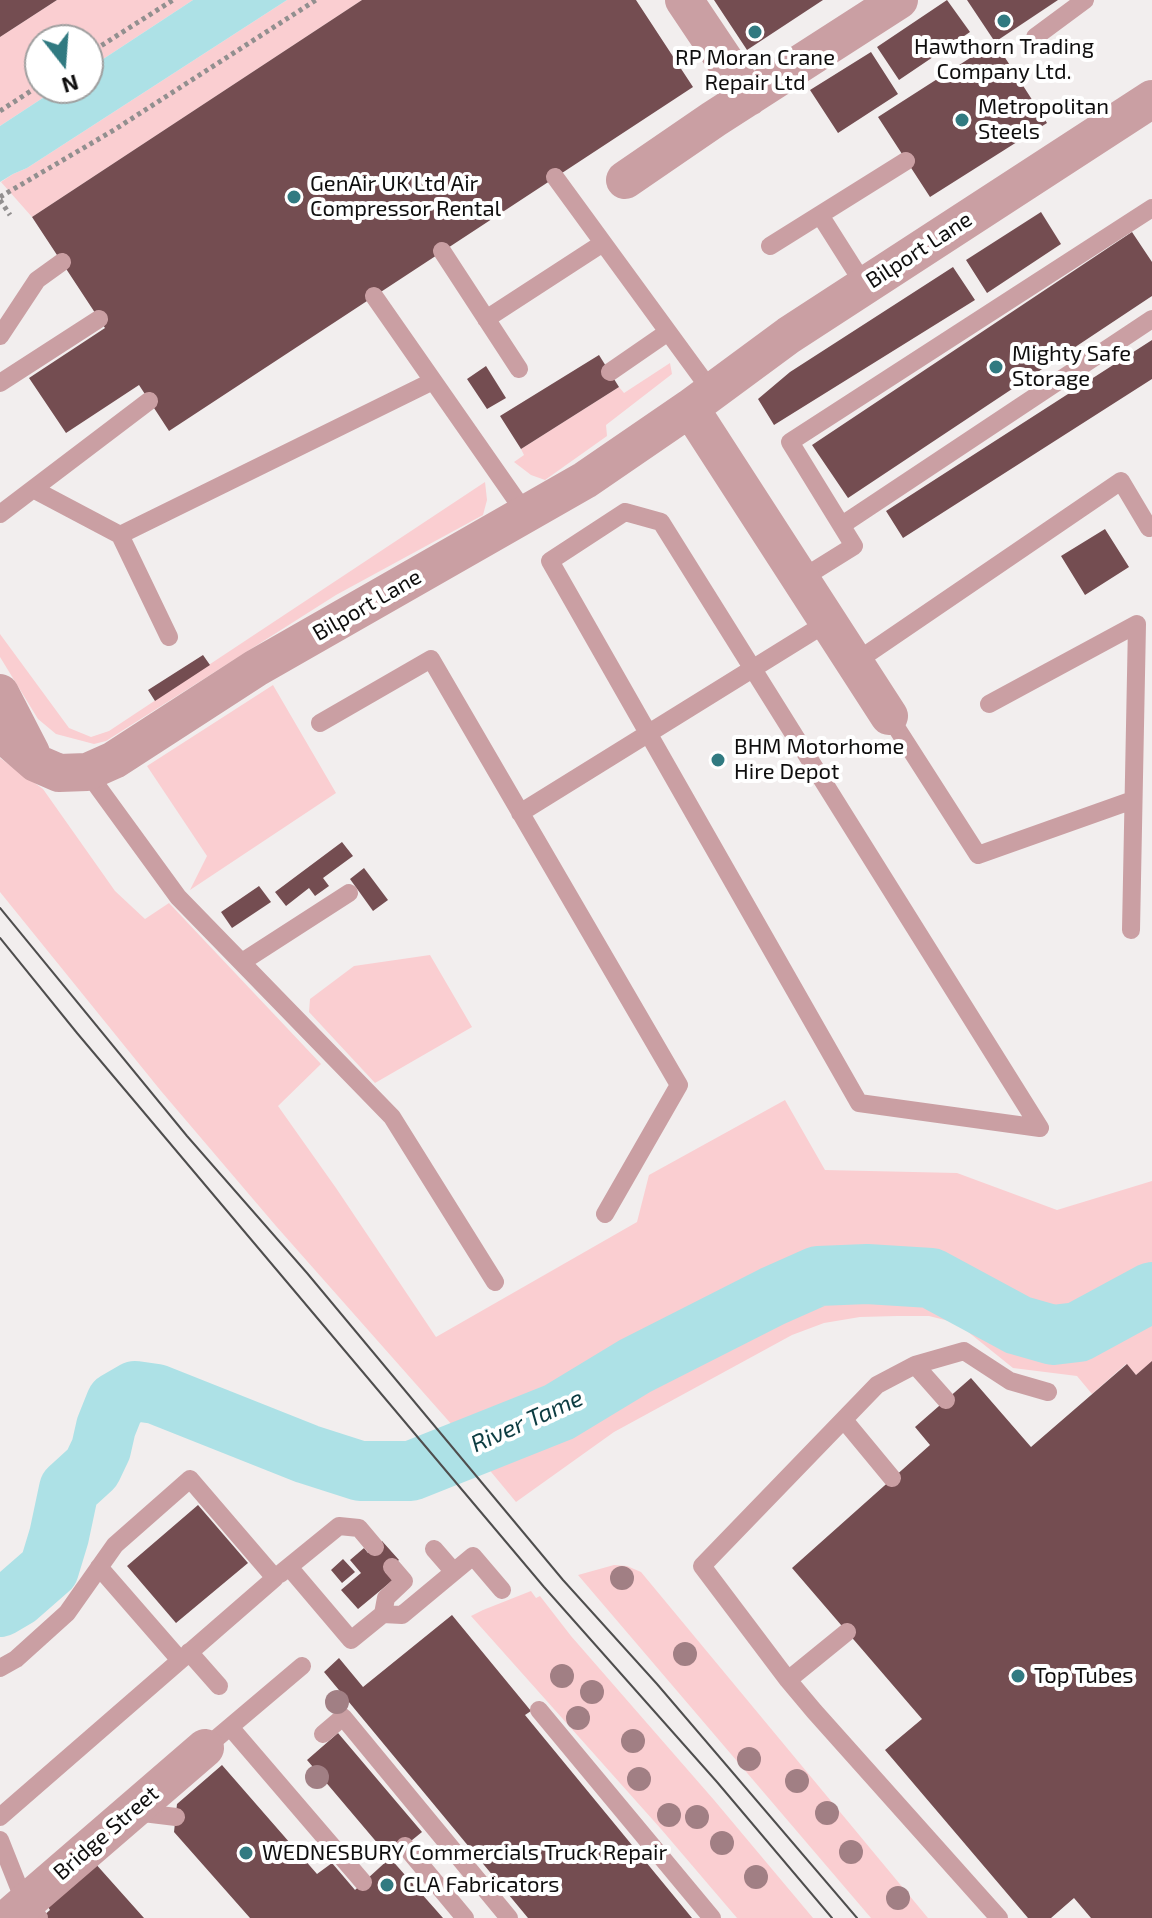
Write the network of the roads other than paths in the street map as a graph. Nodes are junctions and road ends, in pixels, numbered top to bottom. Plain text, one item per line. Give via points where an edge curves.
1 (899, 0) edge
2 (1085, 0) edge
3 (700, 16) edge
4 (1035, 37) dead end
5 (749, 97) junction
6 (1152, 99) edge
7 (906, 161) dead end
8 (555, 177) dead end
9 (625, 180) dead end
10 (1152, 208) edge
11 (820, 215) junction
12 (603, 243) junction
13 (770, 246) dead end
14 (442, 251) dead end
15 (62, 262) dead end
16 (865, 286) junction
17 (374, 296) dead end
18 (99, 319) dead end
19 (486, 319) junction
20 (1152, 319) edge
21 (668, 332) junction
22 (0, 336) edge
23 (519, 369) dead end
24 (610, 372) dead end
25 (433, 381) junction
26 (0, 383) edge
27 (701, 400) junction
28 (149, 401) dead end
29 (33, 489) junction
30 (0, 514) edge
31 (526, 514) junction
32 (842, 525) junction
33 (1149, 528) dead end
34 (120, 535) junction
35 (801, 579) junction
36 (828, 622) junction
37 (169, 637) dead end
38 (854, 663) junction
39 (753, 669) junction
40 (0, 693) edge
41 (989, 704) dead end
42 (889, 716) joint
43 (320, 723) dead end
44 (0, 732) edge
45 (648, 734) junction
46 (36, 763) junction
47 (87, 772) junction
48 (1133, 800) junction
49 (520, 813) junction
50 (349, 893) dead end
51 (1131, 930) dead end
52 (242, 962) junction
53 (605, 1214) dead end
54 (495, 1282) dead end
55 (915, 1365) junction
56 (1048, 1392) dead end
57 (946, 1400) dead end
58 (844, 1420) junction
59 (892, 1478) dead end
60 (375, 1547) dead end
61 (434, 1549) dead end
62 (99, 1567) junction
63 (392, 1567) dead end
64 (282, 1572) junction
65 (454, 1572) junction
66 (502, 1590) dead end
67 (383, 1614) junction
68 (847, 1632) dead end
69 (185, 1656) junction
70 (302, 1666) dead end
71 (0, 1668) edge
72 (788, 1680) junction
73 (219, 1686) dead end
74 (539, 1710) dead end
75 (323, 1734) dead end
76 (218, 1738) junction
77 (132, 1811) junction
78 (0, 1817) edge
79 (176, 1817) dead end
80 (0, 1840) edge
81 (405, 1846) dead end
82 (363, 1882) dead end
83 (24, 1913) edge
84 (465, 1918) edge
85 (509, 1918) edge
86 (712, 1918) edge
87 (999, 1918) edge

1 - 5 street
2 - 4 lane
3 - 5 street
5 - 9 street
6 - 16 street, Bilport Lane
7 - 11 lane
8 - 12 lane
10 - 32 lane via 790,442
11 - 13 lane
11 - 16 lane
12 - 19 lane
12 - 21 lane
14 - 19 lane
15 - 22 lane via 37,280
16 - 27 street, Bilport Lane
17 - 25 lane
18 - 26 lane
19 - 23 lane
20 - 32 lane
21 - 24 lane
21 - 27 lane
25 - 31 lane
25 - 34 lane
27 - 31 street, Bilport Lane
27 - 35 street
28 - 29 lane
29 - 30 lane
29 - 34 lane
31 - 47 street, Bilport Lane via 256,668
32 - 35 lane via 854,546
33 - 38 lane via 1121,481
34 - 37 lane
35 - 36 street
36 - 38 street
36 - 39 lane
38 - 42 street
39 - 45 lane
39 - 45 lane via 661,522 625,512 550,561
39 - 45 lane via 1040,1128 859,1103
40 - 46 street
41 - 48 lane via 1137,624
42 - 48 lane via 978,855
43 - 49 lane via 431,659
44 - 46 street
45 - 49 lane
46 - 47 street via 59,773
47 - 52 lane via 178,897
48 - 51 lane
49 - 53 lane via 679,1085
50 - 52 lane
52 - 54 lane via 392,1117
55 - 56 lane via 964,1351 1010,1381
55 - 57 lane
55 - 58 lane via 877,1385
58 - 59 lane
58 - 72 lane via 702,1566
60 - 64 lane via 359,1528 339,1526
61 - 65 lane
62 - 64 lane via 115,1545 190,1479
62 - 69 lane
62 - 71 lane via 67,1613
63 - 67 lane via 404,1581 386,1598
64 - 67 lane via 351,1640
64 - 69 lane
65 - 66 lane via 473,1556
65 - 67 lane via 402,1615
68 - 72 lane
69 - 73 lane
69 - 78 lane
70 - 76 lane
72 - 87 lane
74 - 86 lane
75 - 85 lane via 343,1717 465,1854
76 - 77 street, Bridge Street
76 - 82 lane
77 - 79 lane
77 - 83 street, Bridge Street
80 - 83 lane
81 - 84 lane

